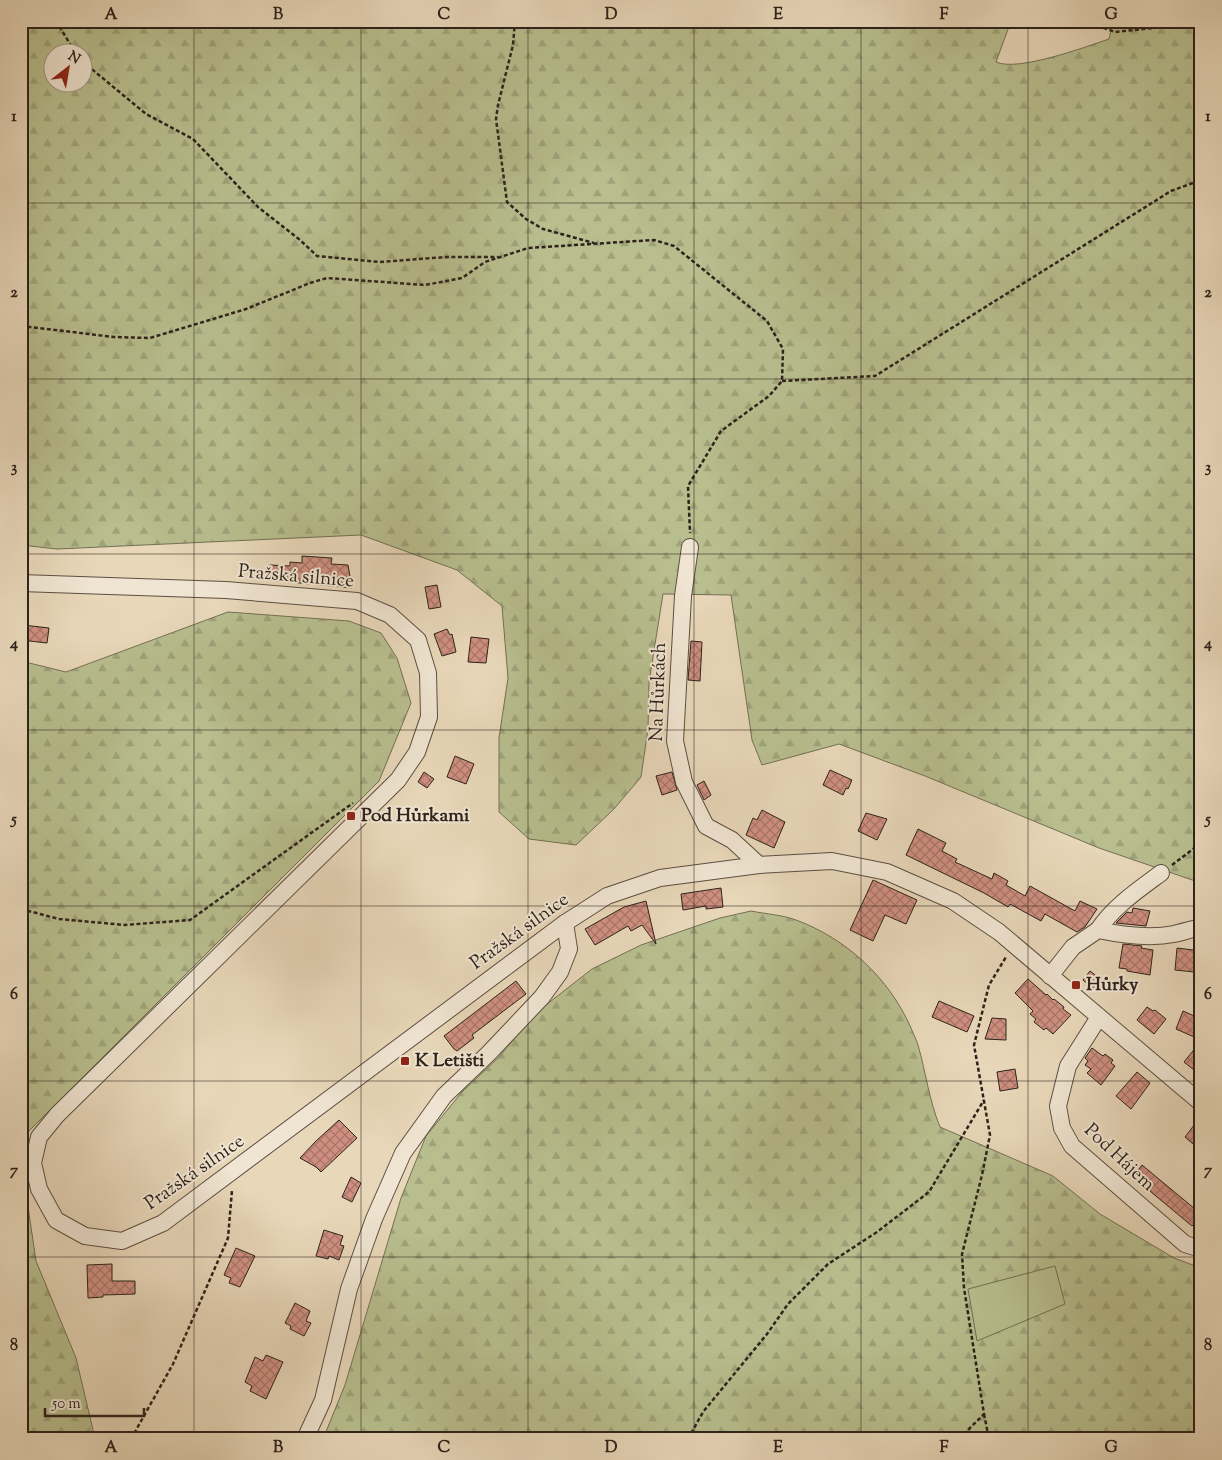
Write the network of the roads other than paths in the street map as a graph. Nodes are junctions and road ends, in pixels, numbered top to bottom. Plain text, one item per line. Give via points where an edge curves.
1 (690, 547) road end
2 (21, 583) edge
3 (759, 865) junction
4 (1160, 873) road end
5 (565, 922) junction
6 (1201, 927) edge
7 (1098, 930) junction
8 (1050, 976) junction
9 (1099, 1017) junction
10 (1201, 1103) edge
11 (1201, 1250) edge
12 (304, 1439) edge

1 - 3 street, Na Hůrkách via 683,596 675,742 684,782 706,826 732,840
2 - 5 street, Pražská silnice via 226,590 357,601 390,615 418,640 428,673 429,717 416,752 398,780 57,1115 39,1137 33,1163 39,1188 56,1220 85,1236 122,1241 163,1223
3 - 5 street, Pražská silnice via 660,878 607,896
3 - 8 street, Pražská silnice via 832,862 887,872 953,901 999,932
4 - 7 street via 1105,918
5 - 12 street via 570,949 560,972 542,997 444,1096 403,1153 374,1219 349,1289 323,1400
6 - 7 street via 1148,936
7 - 8 street via 1073,947
8 - 9 street, Pražská silnice
9 - 10 street, Pražská silnice
9 - 11 street, Pod Hájem via 1068,1066 1058,1106 1062,1128 1072,1146 1185,1244

